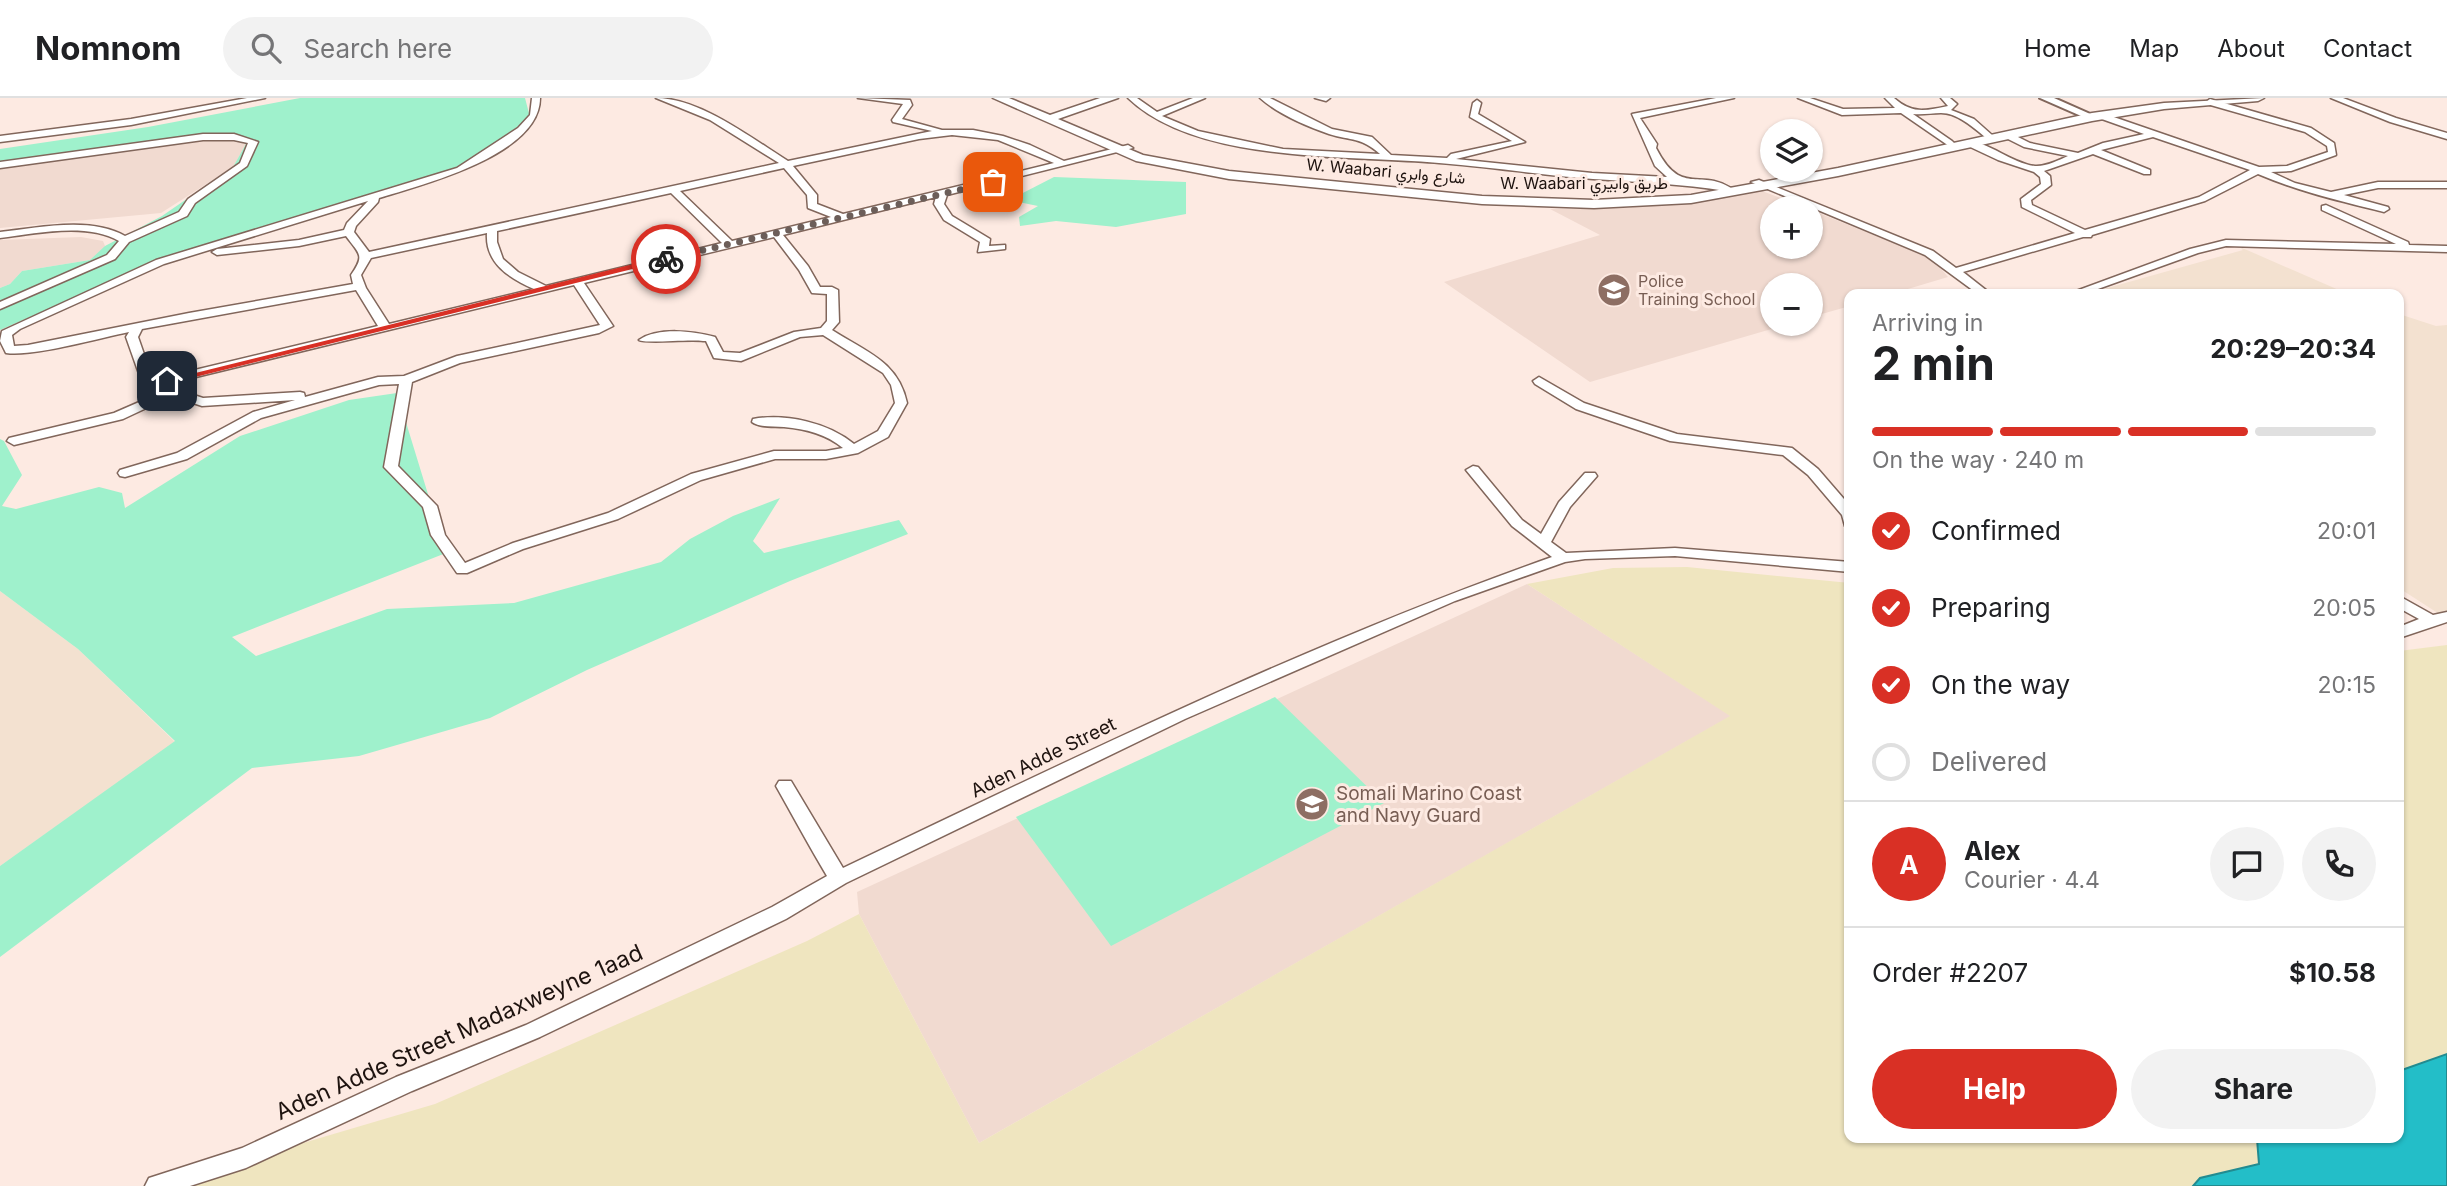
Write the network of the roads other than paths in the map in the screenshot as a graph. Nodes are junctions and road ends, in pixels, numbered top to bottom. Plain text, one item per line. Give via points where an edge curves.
1 (261, 98) edge
2 (536, 98) edge
3 (660, 98) edge
4 (862, 98) edge
5 (999, 98) edge
6 (1014, 98) edge
7 (1112, 98) edge
8 (1132, 98) edge
9 (1201, 98) edge
10 (1264, 98) edge
11 (1320, 98) edge
12 (1326, 98) edge
13 (1730, 98) edge
14 (1802, 98) edge
15 (1889, 98) edge
16 (1945, 98) edge
17 (2045, 98) edge
18 (2258, 98) edge
19 (2335, 98) edge
20 (2216, 100) edge
21 (1477, 103) dead end
22 (1902, 110) junction
23 (1945, 111) junction
24 (1055, 116) junction
25 (1155, 116) junction
26 (2093, 116) junction
27 (950, 132) junction
28 (2154, 134) junction
29 (1988, 135) junction
30 (2007, 135) junction
31 (2447, 136) edge
32 (0, 139) edge
33 (1950, 143) junction
34 (1969, 143) junction
35 (1123, 149) junction
36 (2092, 150) junction
37 (2078, 156) junction
38 (1390, 159) junction
39 (1438, 160) junction
40 (786, 164) junction
41 (1063, 164) junction
42 (0, 165) edge
43 (2037, 170) junction
44 (2258, 170) junction
45 (2147, 172) dead end
46 (1677, 180) junction
47 (1762, 184) junction
48 (2447, 185) edge
49 (1726, 188) junction
50 (675, 191) junction
51 (942, 194) junction
52 (379, 196) junction
53 (2329, 196) junction
54 (2326, 208) dead end
55 (2384, 209) dead end
56 (841, 217) junction
57 (492, 230) junction
58 (349, 232) junction
59 (776, 233) junction
60 (0, 234) edge
61 (2087, 234) junction
62 (124, 240) junction
63 (728, 243) junction
64 (1001, 247) dead end
65 (2416, 248) junction
66 (2447, 249) edge
67 (186, 255) junction
68 (366, 256) junction
69 (1953, 272) junction
70 (577, 281) junction
71 (358, 286) junction
72 (544, 289) junction
73 (1980, 289) edge
74 (2088, 289) edge
75 (0, 306) edge
76 (52, 322) junction
77 (384, 326) junction
78 (136, 329) junction
79 (825, 331) junction
80 (645, 340) dead end
81 (64, 342) junction
82 (406, 380) junction
83 (1539, 381) dead end
84 (149, 385) junction
85 (169, 393) junction
86 (319, 398) junction
87 (758, 422) dead end
88 (14, 441) dead end
89 (853, 450) junction
90 (1473, 470) dead end
91 (124, 473) dead end
92 (1590, 476) dead end
93 (1844, 508) edge
94 (1544, 541) junction
95 (1563, 558) junction
96 (1844, 566) edge
97 (2404, 603) edge
98 (2439, 619) edge
99 (2404, 631) edge
100 (785, 786) dead end
101 (839, 878) junction
102 (779, 913) joint
103 (157, 1186) edge

1 - 32 street via 131,122
2 - 52 street via 534,115 475,163
3 - 40 street via 713,118
4 - 27 street via 907,102 895,120
5 - 35 main road, W. Waabari طريق وابيري
6 - 24 main road, W. Waabari شارع وابري
7 - 24 main road
8 - 25 street
9 - 25 street
10 - 38 street via 1316,126 1368,139
11 - 12 street
13 - 46 street via 1635,117 1660,166
14 - 22 street via 1842,112
15 - 22 street
16 - 23 street via 1953,104
17 - 26 street
18 - 20 main road, W. Waabari طريق وابيري
19 - 31 street
20 - 26 main road, W. Waabari طريق وابيري
20 - 44 street via 2308,130 2331,145 2333,153 2315,161 2288,170
21 - 39 street via 1473,115 1520,142
22 - 23 street
22 - 33 street
23 - 29 street via 1971,121
24 - 35 main road, W. Waabari شارع وابري
25 - 38 street via 1195,133 1283,152
26 - 28 street
26 - 29 main road, W. Waabari شارع وابري
26 - 30 main road, W. Waabari طريق وابيري
27 - 40 street
27 - 41 street via 1005,140
28 - 36 street
28 - 44 street
29 - 33 main road, W. Waabari شارع وابري
30 - 34 main road, W. Waabari طريق وابيري
30 - 37 street via 2027,145
33 - 47 main road, W. Waabari شارع وابري
34 - 43 street
34 - 47 main road, W. Waabari طريق وابيري
35 - 41 street
35 - 47 main road, W. Waabari طريق وابيري via 1163,163 1287,183 1536,204 1668,201
35 - 49 main road, W. Waabari شارع وابري via 1266,176 1523,198 1618,199
36 - 37 street
36 - 45 street
37 - 43 street
38 - 39 street
39 - 46 street
40 - 50 street
40 - 56 street via 812,195 813,206
41 - 51 street
42 - 62 street via 203,137 253,142 244,164 191,201 183,214
43 - 61 street via 2046,184 2026,199 2027,207
44 - 53 street
44 - 61 street via 2202,199
46 - 49 street
47 - 49 main road, W. Waabari شارع وابري
47 - 69 street via 1914,246
48 - 53 street via 2378,185
50 - 57 street
50 - 63 street
51 - 56 street
51 - 64 street via 939,204 948,218 986,241 982,250
52 - 58 street
52 - 67 street
53 - 55 street
54 - 65 street
56 - 59 street
57 - 68 street
57 - 72 street via 490,241 500,264 513,276
58 - 67 street via 299,243
58 - 68 street
59 - 63 street
59 - 79 street via 811,277 816,292 832,290 833,322
60 - 62 street via 85,230
61 - 69 street
62 - 75 street via 111,257
63 - 70 street
65 - 66 street
65 - 74 street via 2226,243
67 - 76 street via 160,262
68 - 71 street via 356,275
69 - 73 street
70 - 72 street
70 - 82 street via 607,326 457,360
71 - 77 street
71 - 78 street
72 - 77 street
76 - 81 street
76 - 81 street via 6,333 10,350
77 - 84 street
78 - 81 street
78 - 84 street via 132,337
79 - 80 street via 798,334 741,357 718,355 711,339 699,336
79 - 89 street via 888,371 897,385 901,402 883,433
82 - 86 street via 378,382
82 - 89 street via 391,467 430,506 438,535 462,570 518,546 613,516 696,477 774,455
83 - 93 street via 1580,406 1675,438 1787,451
84 - 85 street
85 - 86 street via 202,402 293,395
85 - 88 street via 118,416
86 - 91 street via 257,415 191,452
87 - 89 street via 821,430 839,436
90 - 94 street via 1517,523
92 - 94 street via 1564,505
94 - 95 street
95 - 96 street, Aden Adde Street via 1675,552
95 - 101 street, Aden Adde Street via 1450,598 1179,715
97 - 98 street
98 - 99 street
100 - 101 street
101 - 102 street, Aden Adde Street
102 - 103 street, Aden Adde Street Madaxweyne 1aad via 533,1031 246,1157

